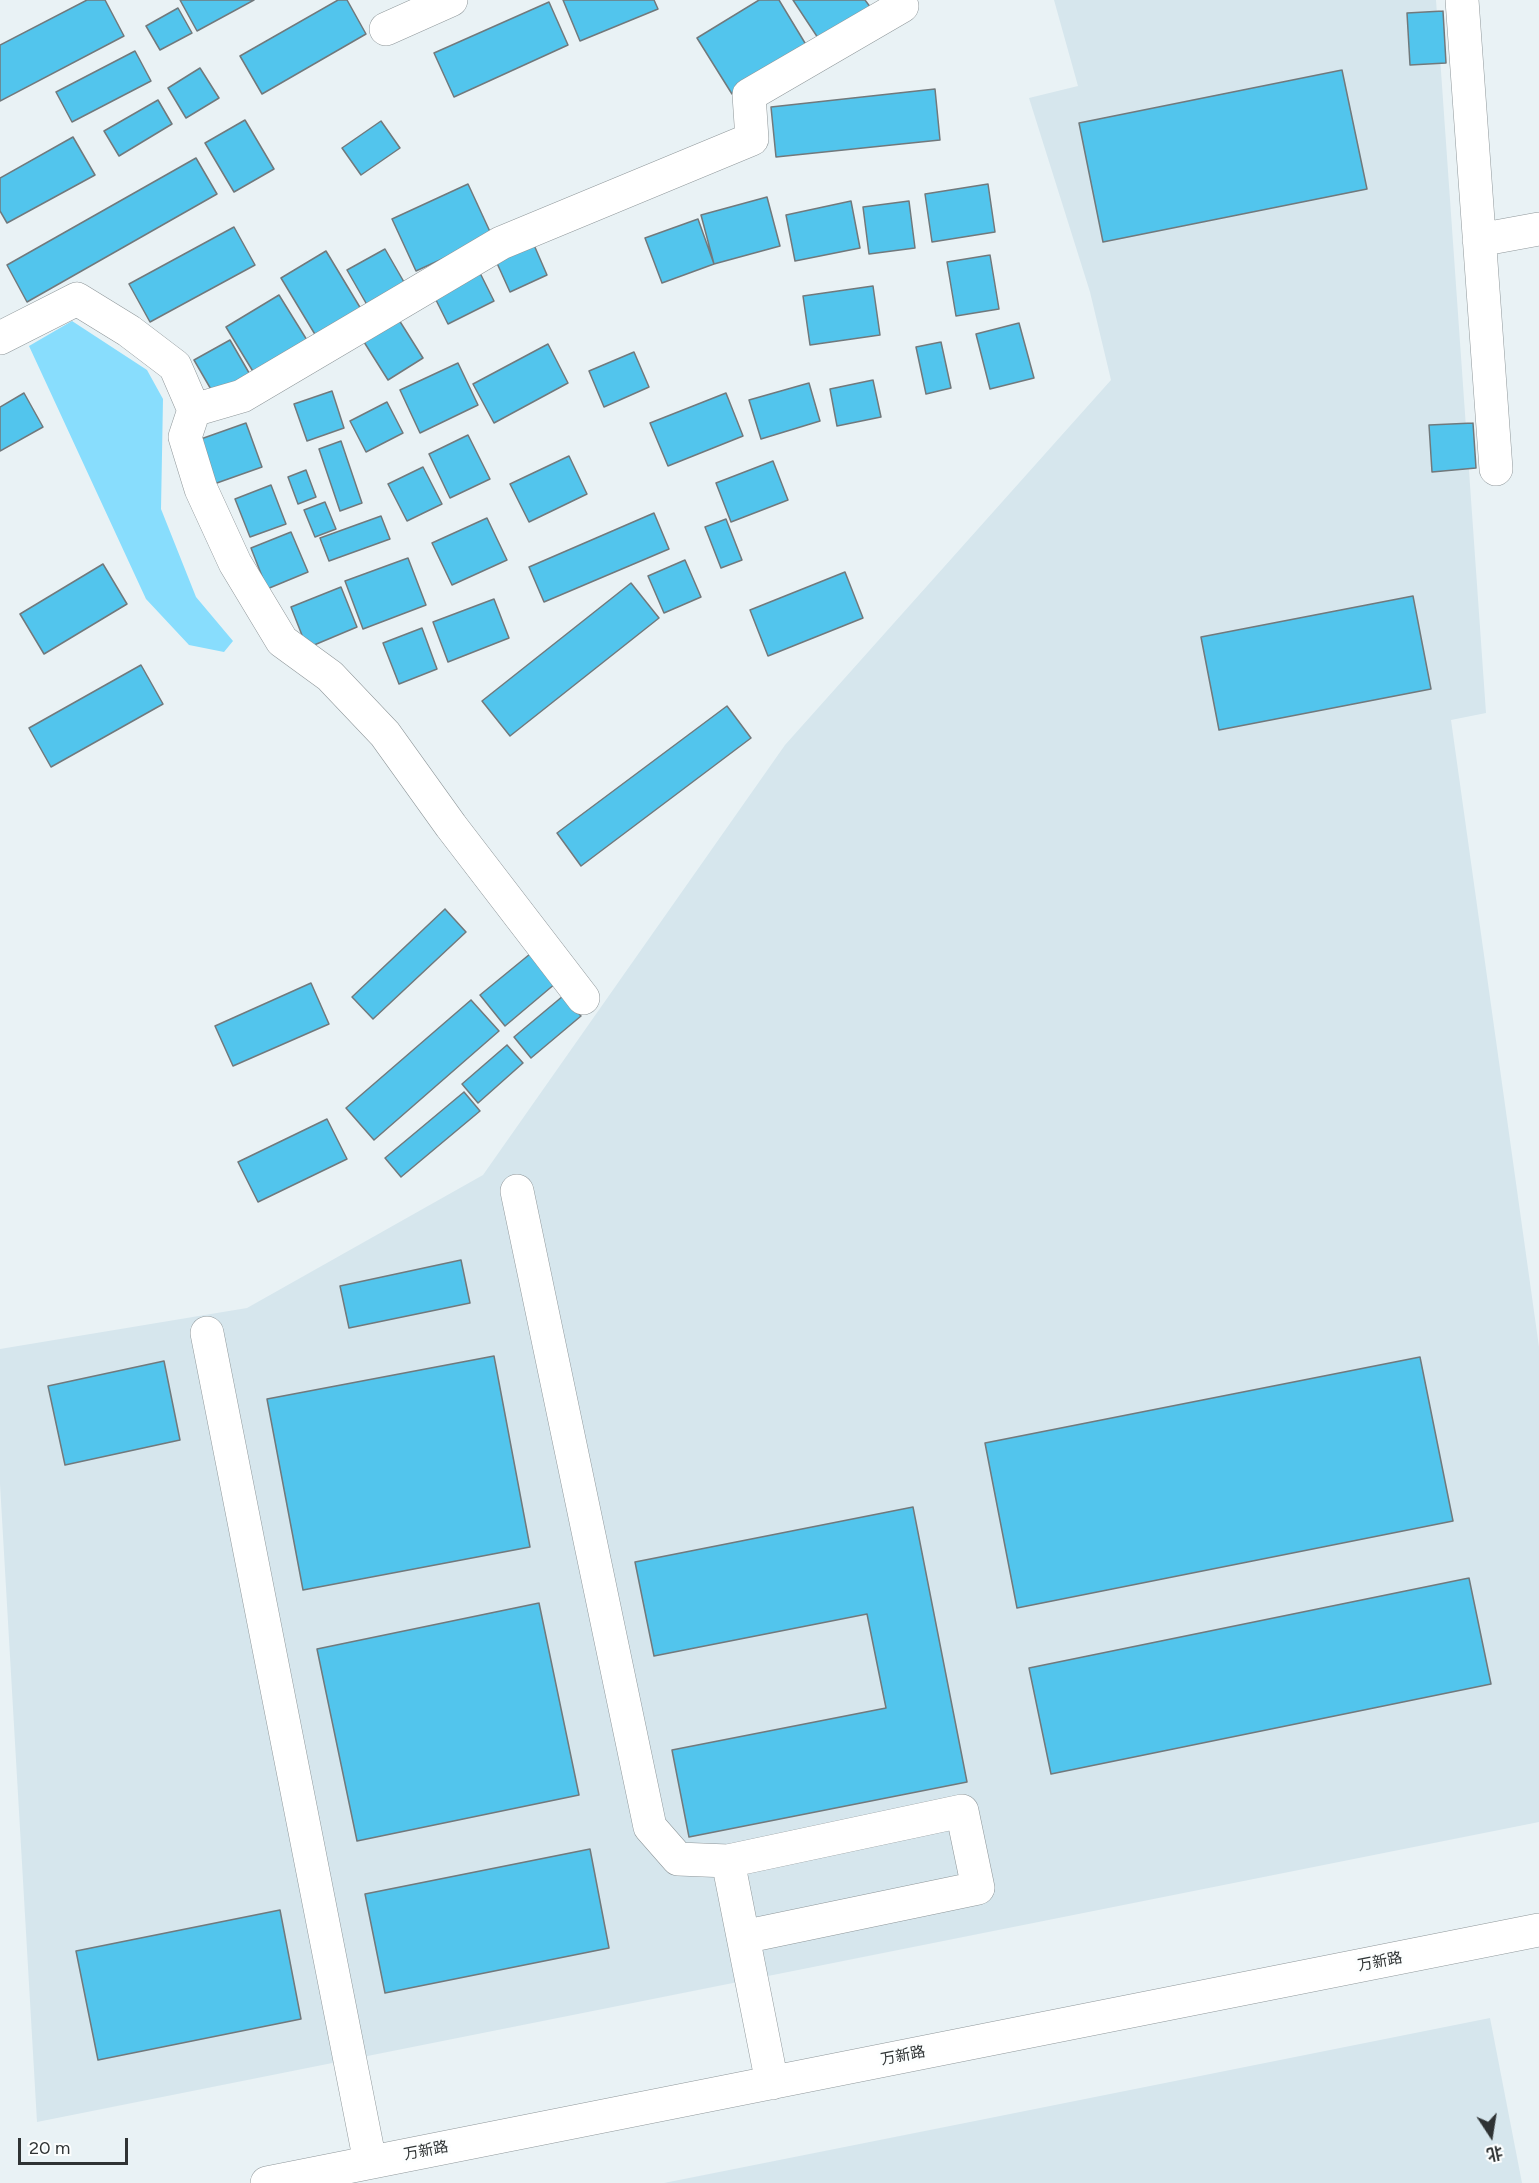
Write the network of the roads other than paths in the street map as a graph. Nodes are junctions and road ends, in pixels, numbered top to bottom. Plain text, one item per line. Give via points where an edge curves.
1 (451, 0) edge
2 (899, 0) edge
3 (1462, 0) edge
4 (386, 29) dead end
5 (1539, 229) edge
6 (1479, 240) junction
7 (0, 338) edge
8 (194, 410) junction
9 (1496, 468) dead end
10 (583, 998) dead end
11 (517, 1191) dead end
12 (207, 1333) dead end
13 (728, 1861) junction
14 (1539, 1930) edge
15 (743, 1937) junction
16 (772, 2083) junction
17 (370, 2162) junction
18 (267, 2183) edge

1 - 4 street
2 - 8 street via 902,6 749,95 752,139 501,243 242,396
3 - 6 street
5 - 6 street
6 - 9 street
7 - 8 street via 77,299 175,366
8 - 10 street via 185,437 201,489 235,563 282,641 330,676 385,734
11 - 13 street via 650,1827 678,1859
12 - 17 street
13 - 15 street
13 - 15 street via 962,1811 978,1888
14 - 16 street, 万新路
15 - 16 street
16 - 17 street, 万新路
17 - 18 street, 万新路

